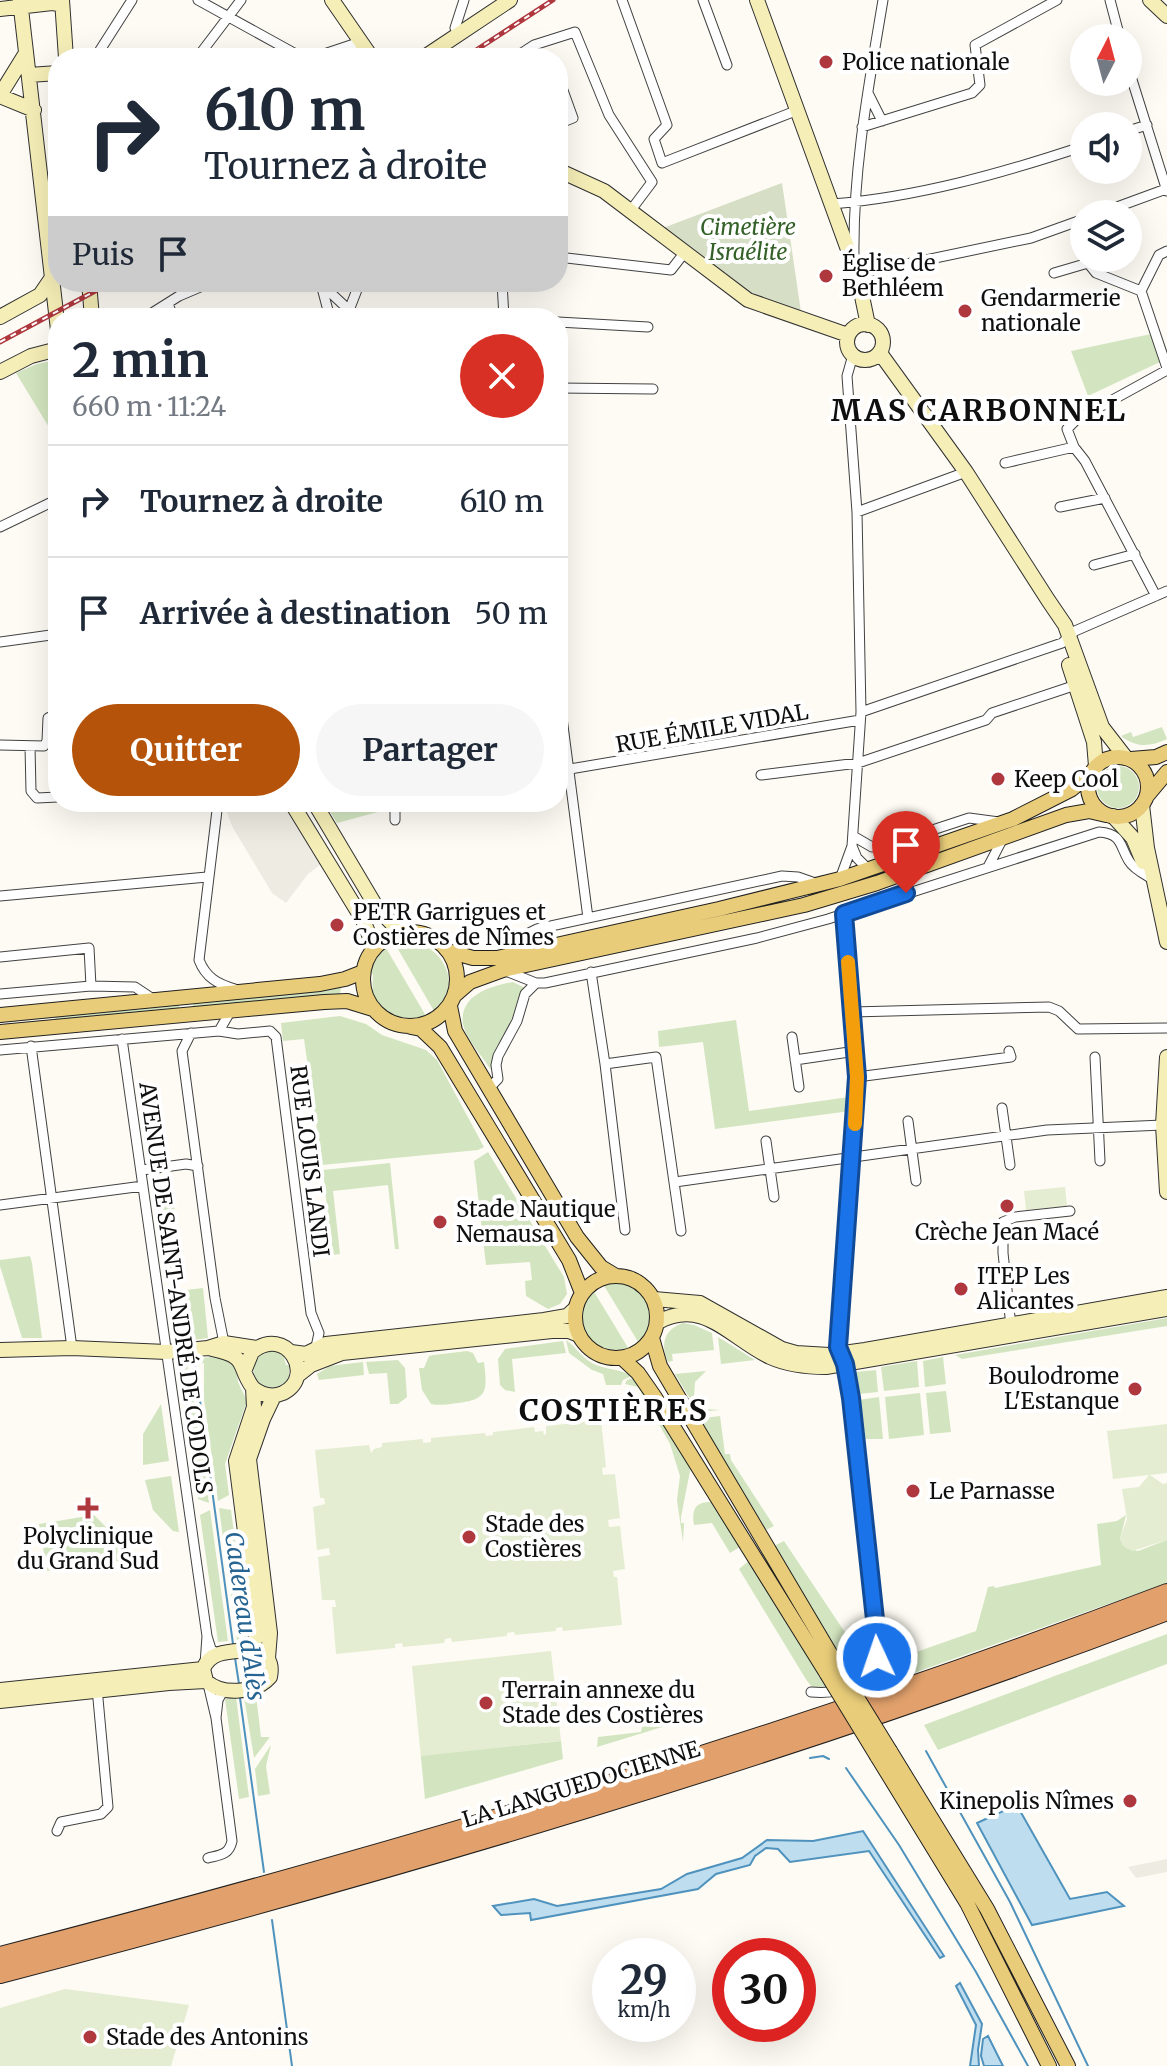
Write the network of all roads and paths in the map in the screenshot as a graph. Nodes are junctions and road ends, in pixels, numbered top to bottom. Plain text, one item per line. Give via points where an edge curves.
1 (132, 0) edge
2 (198, 0) edge
3 (241, 0) edge
4 (332, 0) edge
5 (464, 0) edge
6 (498, 0) edge
7 (510, 0) edge
8 (622, 0) edge
9 (703, 0) edge
10 (757, 0) edge
11 (883, 0) edge
12 (1057, 0) edge
13 (1110, 0) edge
14 (1150, 0) edge
15 (64, 2) edge
16 (20, 3) edge
17 (0, 9) edge
18 (1167, 16) edge
19 (228, 17) junction
20 (1116, 24) edge
21 (455, 28) junction
22 (360, 42) junction
23 (66, 48) edge
24 (101, 48) edge
25 (205, 48) edge
26 (285, 48) edge
27 (342, 48) edge
28 (364, 48) edge
29 (369, 48) edge
30 (426, 48) edge
31 (438, 48) edge
32 (529, 48) edge
33 (26, 53) junction
34 (727, 65) dead end
35 (48, 74) edge
36 (29, 75) junction
37 (868, 93) junction
38 (1138, 96) edge
39 (1, 97) edge
40 (568, 104) edge
41 (34, 110) junction
42 (798, 110) junction
43 (568, 120) edge
44 (882, 121) junction
45 (1147, 125) junction
46 (862, 127) junction
47 (1142, 127) edge
48 (1070, 151) edge
49 (861, 153) junction
50 (568, 175) edge
51 (1167, 190) edge
52 (1138, 200) edge
53 (853, 202) junction
54 (832, 204) junction
55 (631, 210) junction
56 (48, 214) edge
57 (1070, 224) edge
58 (842, 232) junction
59 (1167, 251) edge
60 (685, 252) junction
61 (568, 258) edge
62 (856, 271) junction
63 (1054, 273) dead end
64 (48, 284) edge
65 (1141, 291) junction
66 (191, 292) edge
67 (328, 292) edge
68 (168, 303) junction
69 (163, 308) edge
70 (170, 308) edge
71 (343, 308) edge
72 (0, 317) edge
73 (568, 323) edge
74 (868, 325) junction
75 (648, 327) dead end
76 (848, 335) junction
77 (48, 352) edge
78 (880, 353) junction
79 (853, 355) junction
80 (1167, 369) edge
81 (0, 372) edge
82 (568, 388) edge
83 (653, 389) dead end
84 (1074, 447) junction
85 (1005, 463) dead end
86 (966, 472) junction
87 (1105, 498) junction
88 (48, 504) edge
89 (1060, 507) dead end
90 (857, 512) junction
91 (0, 527) edge
92 (1135, 554) junction
93 (1094, 565) dead end
94 (1167, 591) edge
95 (1156, 596) junction
96 (48, 635) edge
97 (1066, 640) junction
98 (0, 642) edge
99 (1076, 685) junction
100 (860, 716) junction
101 (48, 718) edge
102 (0, 745) edge
103 (30, 746) junction
104 (1167, 752) edge
105 (1128, 758) junction
106 (568, 762) edge
107 (858, 763) junction
108 (1094, 769) junction
109 (569, 770) junction
110 (1167, 772) edge
111 (761, 775) dead end
112 (48, 797) edge
113 (1144, 800) junction
114 (217, 812) edge
115 (297, 812) edge
116 (320, 812) edge
117 (395, 812) edge
118 (1110, 816) junction
119 (395, 820) dead end
120 (1002, 823) junction
121 (902, 840) junction
122 (1002, 840) junction
123 (852, 841) junction
124 (887, 863) junction
125 (988, 867) junction
126 (868, 869) junction
127 (207, 877) junction
128 (1149, 877) junction
129 (840, 879) junction
130 (877, 883) junction
131 (818, 885) junction
132 (0, 896) edge
133 (1159, 900) junction
134 (861, 908) junction
135 (844, 914) junction
136 (588, 918) junction
137 (401, 933) junction
138 (1167, 942) edge
139 (374, 947) junction
140 (448, 951) junction
141 (515, 954) junction
142 (0, 957) edge
143 (503, 970) junction
144 (363, 972) junction
145 (591, 972) junction
146 (536, 983) junction
147 (91, 986) junction
148 (247, 992) junction
149 (0, 994) edge
150 (156, 1001) junction
151 (452, 1001) junction
152 (373, 1009) junction
153 (230, 1012) junction
154 (852, 1012) junction
155 (0, 1015) edge
156 (411, 1027) junction
157 (1167, 1028) edge
158 (219, 1031) junction
159 (0, 1032) edge
160 (191, 1033) junction
161 (792, 1037) dead end
162 (122, 1039) junction
163 (31, 1046) junction
164 (0, 1050) edge
165 (856, 1051) junction
166 (1009, 1051) dead end
167 (1095, 1057) dead end
168 (1167, 1057) edge
169 (795, 1060) junction
170 (605, 1064) junction
171 (857, 1077) junction
172 (799, 1087) dead end
173 (489, 1088) junction
174 (1002, 1108) dead end
175 (908, 1121) dead end
176 (1163, 1125) junction
177 (1098, 1127) junction
178 (1006, 1136) junction
179 (766, 1141) dead end
180 (912, 1149) junction
181 (853, 1157) junction
182 (1100, 1161) dead end
183 (1010, 1165) dead end
184 (198, 1166) junction
185 (770, 1168) junction
186 (142, 1170) junction
187 (916, 1181) dead end
188 (675, 1182) junction
189 (143, 1186) junction
190 (1167, 1192) edge
191 (774, 1197) dead end
192 (51, 1198) junction
193 (0, 1205) edge
194 (1070, 1211) dead end
195 (625, 1230) dead end
196 (681, 1231) dead end
197 (616, 1276) junction
198 (582, 1293) junction
199 (1167, 1297) edge
200 (654, 1299) junction
201 (576, 1308) junction
202 (1167, 1309) edge
203 (658, 1322) junction
204 (1012, 1330) junction
205 (579, 1335) junction
206 (652, 1338) junction
207 (224, 1343) junction
208 (316, 1347) junction
209 (72, 1348) junction
210 (208, 1348) junction
211 (257, 1348) junction
212 (0, 1350) edge
213 (167, 1352) junction
214 (291, 1352) junction
215 (622, 1358) junction
216 (842, 1359) junction
217 (245, 1369) junction
218 (297, 1376) junction
219 (253, 1388) junction
220 (274, 1396) junction
221 (1167, 1593) edge
222 (1167, 1611) edge
223 (207, 1636) junction
224 (250, 1650) junction
225 (217, 1654) junction
226 (268, 1658) junction
227 (833, 1672) junction
228 (205, 1675) junction
229 (97, 1686) junction
230 (0, 1690) edge
231 (223, 1691) junction
232 (811, 1692) dead end
233 (0, 1701) edge
234 (216, 1718) junction
235 (884, 1753) junction
236 (57, 1831) dead end
237 (208, 1858) dead end
238 (0, 1956) edge
239 (0, 1974) edge
240 (1049, 2066) edge
241 (1068, 2066) edge

1 - 24 street
2 - 19 street
3 - 19 street
4 - 22 street
5 - 21 street
6 - 21 street
7 - 31 street
8 - 42 street via 667,125 654,139 662,163
9 - 34 street
10 - 42 street
11 - 37 street
12 - 44 street via 975,45 981,77 972,93
13 - 20 street
14 - 18 street
15 - 16 street
15 - 23 street
16 - 17 street
16 - 33 street
19 - 25 street
19 - 26 street
21 - 30 street
22 - 27 street
22 - 28 street
22 - 29 street
32 - 55 street via 575,32 609,115 652,182
33 - 36 street
33 - 39 street
35 - 36 street
36 - 39 street
36 - 41 street
37 - 44 street
37 - 46 street
38 - 45 street
39 - 41 street
40 - 43 street via 573,118
41 - 56 street
42 - 54 street
44 - 46 street
44 - 49 street
45 - 47 street
45 - 51 street
46 - 49 street
48 - 53 street via 1007,172
49 - 53 street
50 - 55 street
51 - 52 street
53 - 54 street
53 - 58 street
53 - 62 street
54 - 58 street
55 - 60 street
57 - 62 street via 1031,238
58 - 62 street
59 - 65 street via 1159,255
60 - 61 street via 671,270
60 - 76 street via 748,300
62 - 74 street
63 - 65 street via 1088,263 1096,273
64 - 72 street via 40,295
65 - 80 street
66 - 68 street
67 - 71 street
68 - 69 street
68 - 70 street
73 - 75 street
74 - 76 street
74 - 78 street via 882,335
76 - 79 street
77 - 81 street
78 - 79 street via 867,360
78 - 86 street
79 - 90 street via 847,376
80 - 84 street via 1076,420 1067,429
82 - 83 street
84 - 85 street
84 - 87 street
86 - 90 street
86 - 97 street via 1048,600
87 - 89 street
87 - 92 street
88 - 91 street
90 - 100 street
92 - 93 street
92 - 95 street
94 - 95 street, RUE ÉMILE VIDAL
95 - 97 street, RUE ÉMILE VIDAL via 1075,631
96 - 98 street
97 - 99 street
97 - 100 street, RUE ÉMILE VIDAL
97 - 105 street via 1102,727
99 - 107 street
99 - 108 street via 1094,742
100 - 107 street
100 - 109 street, RUE ÉMILE VIDAL
101 - 103 street via 46,744
102 - 103 street
103 - 112 street via 31,791 37,798
104 - 105 main road
105 - 108 main road via 1112,757
105 - 113 main road via 1146,774
106 - 109 street
107 - 111 street
107 - 123 street
108 - 118 main road via 1090,799
108 - 120 main road via 1061,795
109 - 136 street
110 - 113 main road
113 - 118 main road via 1128,815
113 - 133 street via 1147,848
114 - 127 street
115 - 139 street
116 - 137 street via 377,908
117 - 119 street
118 - 122 main road via 1080,811
118 - 128 street via 1133,838
120 - 121 street via 969,818
120 - 124 main road
121 - 123 street via 872,847
121 - 124 street
122 - 125 street
122 - 130 main road
123 - 126 street via 857,858
123 - 129 street
124 - 126 main road
125 - 128 street via 1101,832 1117,838 1130,863
125 - 134 street
126 - 129 main road
127 - 132 street
127 - 148 street via 199,960 216,982
128 - 133 street
129 - 131 main road
130 - 134 street
130 - 143 main road via 748,919
131 - 136 street via 782,876
131 - 141 main road
133 - 138 street
134 - 135 street
135 - 145 street
135 - 154 street
136 - 141 street via 531,931
137 - 139 main road
137 - 140 main road via 425,934
139 - 144 main road
140 - 141 main road via 483,959
140 - 151 main road via 457,972
142 - 147 street via 89,948
143 - 146 street
143 - 151 main road via 470,982
144 - 148 main road via 320,984
144 - 152 main road
145 - 146 street
145 - 170 street
146 - 173 street via 525,994 498,1056 498,1079
147 - 149 street
147 - 150 street via 135,987
148 - 150 main road
150 - 155 main road
151 - 156 main road via 431,1022
151 - 173 main road via 455,1031
152 - 153 main road via 347,1001
152 - 156 main road via 388,1021
153 - 158 street
153 - 159 main road
154 - 157 street via 1049,1007 1078,1029
154 - 165 street
156 - 198 main road via 421,1029 440,1047 569,1260
158 - 160 street
158 - 208 street, RUE LOUIS LANDI via 270,1031 276,1037 311,1313 319,1333
160 - 162 street
160 - 184 street via 182,1051
161 - 169 street
162 - 163 street
162 - 186 street, AVENUE DE SAINT-ANDRÉ DE CODOLS
163 - 164 street
163 - 192 street
165 - 169 street
165 - 171 street
166 - 171 street via 1011,1057
167 - 177 street
168 - 176 street
169 - 172 street
170 - 188 street via 656,1057
170 - 195 street
171 - 181 street
173 - 197 main road via 577,1237 601,1267
174 - 178 street
175 - 180 street
176 - 177 street
176 - 190 street
177 - 178 street
177 - 182 street
178 - 180 street
178 - 183 street
179 - 185 street
180 - 181 street
180 - 187 street
181 - 185 street
181 - 216 street via 840,1309
184 - 186 street
184 - 207 street
185 - 188 street
185 - 191 street
186 - 189 street, AVENUE DE SAINT-ANDRÉ DE CODOLS
188 - 196 street
189 - 192 street
189 - 213 street, AVENUE DE SAINT-ANDRÉ DE CODOLS
192 - 193 street
192 - 209 street
194 - 204 street via 1003,1222
197 - 198 main road via 598,1280
197 - 200 main road via 638,1282
198 - 201 main road
199 - 204 street
200 - 203 main road
200 - 216 street via 700,1303 782,1349
201 - 205 main road
201 - 208 street via 567,1316 544,1320
202 - 204 street
203 - 206 main road
203 - 216 street via 686,1312 718,1324 781,1361 817,1367
204 - 216 street
205 - 215 main road via 599,1355
205 - 218 street via 552,1331 342,1353
206 - 215 main road via 642,1351
206 - 227 main road via 660,1366
207 - 210 street
207 - 211 street
208 - 214 street via 306,1354
209 - 212 street
209 - 213 street
210 - 213 street
210 - 217 street via 228,1353
211 - 214 street via 279,1344
211 - 217 street
213 - 223 street, AVENUE DE SAINT-ANDRÉ DE CODOLS
214 - 218 street
215 - 227 main road via 654,1396
216 - 232 street via 856,1434 878,1647 872,1668 859,1684
217 - 219 street
218 - 220 street via 288,1390
219 - 220 street
219 - 224 street via 254,1407 236,1461 258,1629
220 - 226 street via 249,1459 270,1633
221 - 238 highway, LA LANGUEDOCIENNE via 911,1686 511,1815
222 - 239 highway, LA LANGUEDOCIENNE via 773,1749 468,1845
223 - 225 street, AVENUE DE SAINT-ANDRÉ DE CODOLS
223 - 228 street, AVENUE DE SAINT-ANDRÉ DE CODOLS
224 - 225 street
224 - 226 street
225 - 228 street via 208,1658
226 - 231 street via 270,1677 256,1687
227 - 235 main road, bridge
228 - 229 street
228 - 231 street
228 - 234 street, AVENUE DE SAINT-ANDRÉ DE CODOLS
229 - 230 street
229 - 233 street
229 - 236 street via 108,1807 101,1814 61,1822
231 - 234 street, AVENUE DE SAINT-ANDRÉ DE CODOLS
234 - 237 street, AVENUE DE SAINT-ANDRÉ DE CODOLS via 232,1841 224,1854
235 - 240 main road
235 - 241 main road via 987,1909

